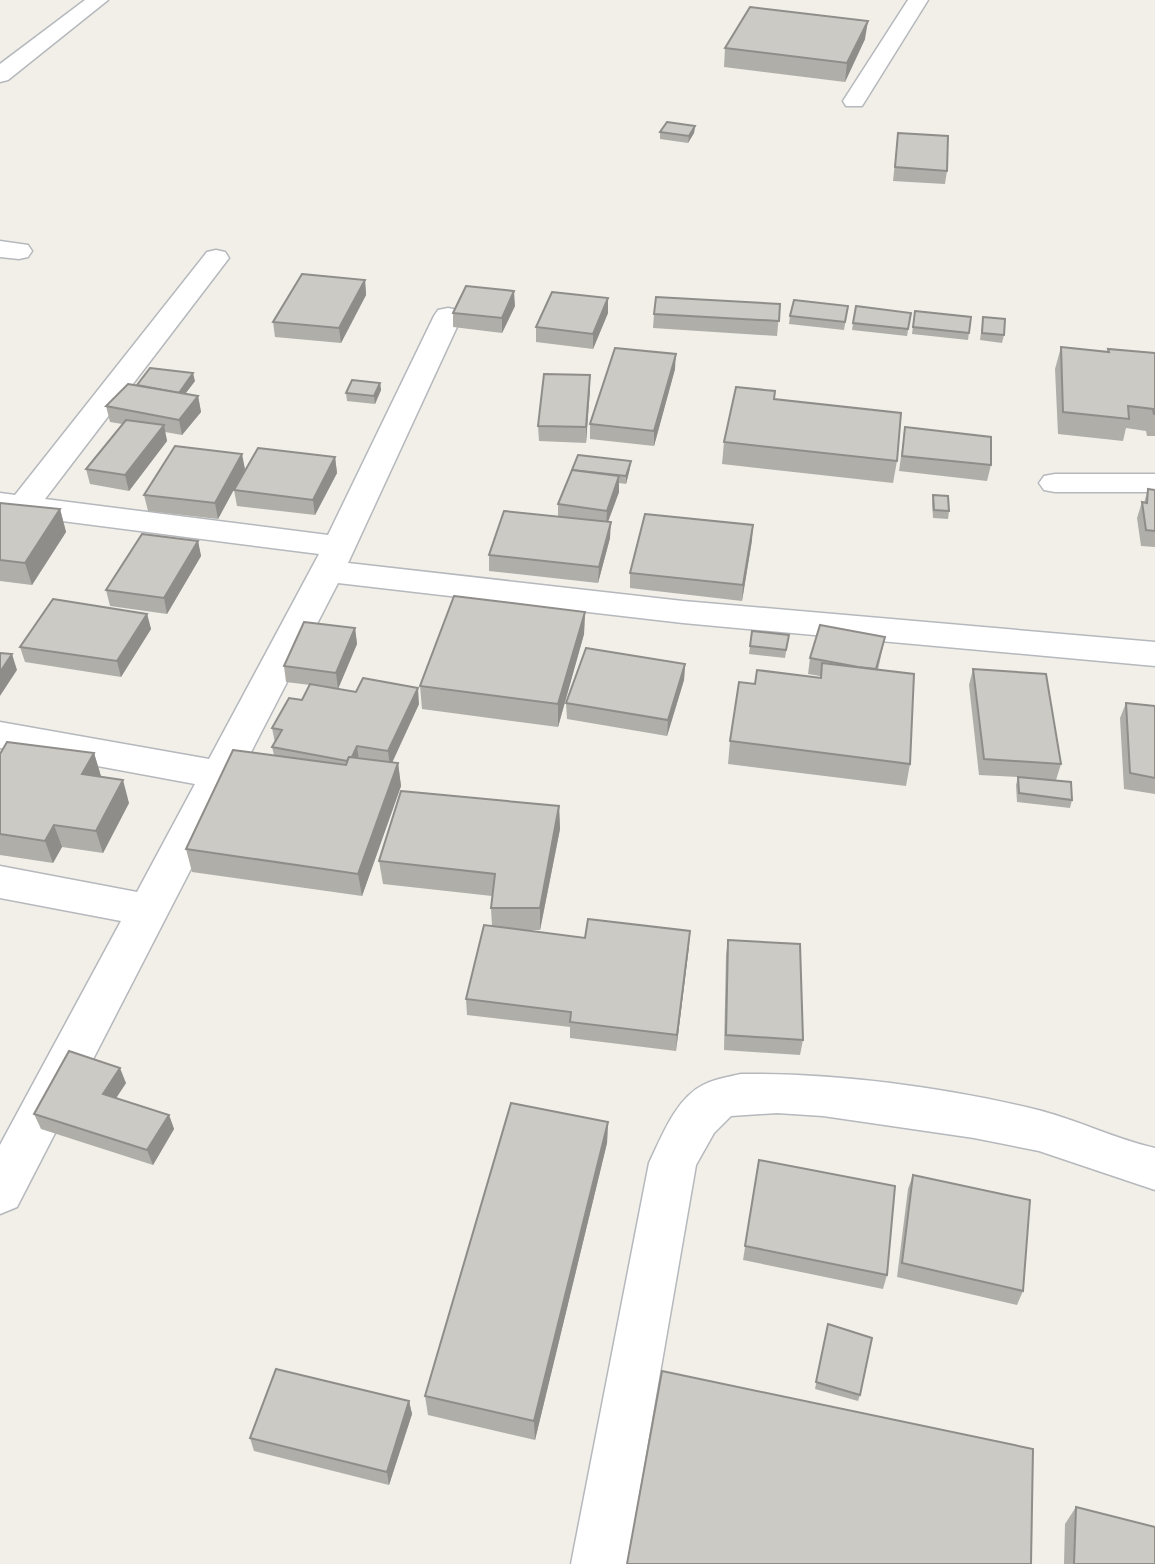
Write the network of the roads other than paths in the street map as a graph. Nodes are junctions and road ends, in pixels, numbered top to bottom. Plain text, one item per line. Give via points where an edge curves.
1 (98, 0) edge
2 (918, 0) edge
3 (0, 75) edge
4 (854, 101) dead end
5 (216, 258) dead end
6 (448, 316) dead end
7 (1055, 483) dead end
8 (1155, 483) edge
9 (11, 504) edge
10 (333, 558) junction
11 (1155, 654) edge
12 (0, 735) edge
13 (221, 775) junction
14 (0, 882) edge
15 (148, 910) junction
16 (6, 1167) edge
17 (1155, 1169) edge
18 (599, 1564) edge

1 - 3 street
2 - 4 street
5 - 9 street
6 - 10 street
7 - 8 street
9 - 10 street
10 - 11 street via 683,612
10 - 13 street
12 - 13 street
13 - 15 street
14 - 15 street
15 - 16 street
17 - 18 street via 1040,1132 967,1115 790,1094 739,1092 718,1099 695,1123 673,1163

